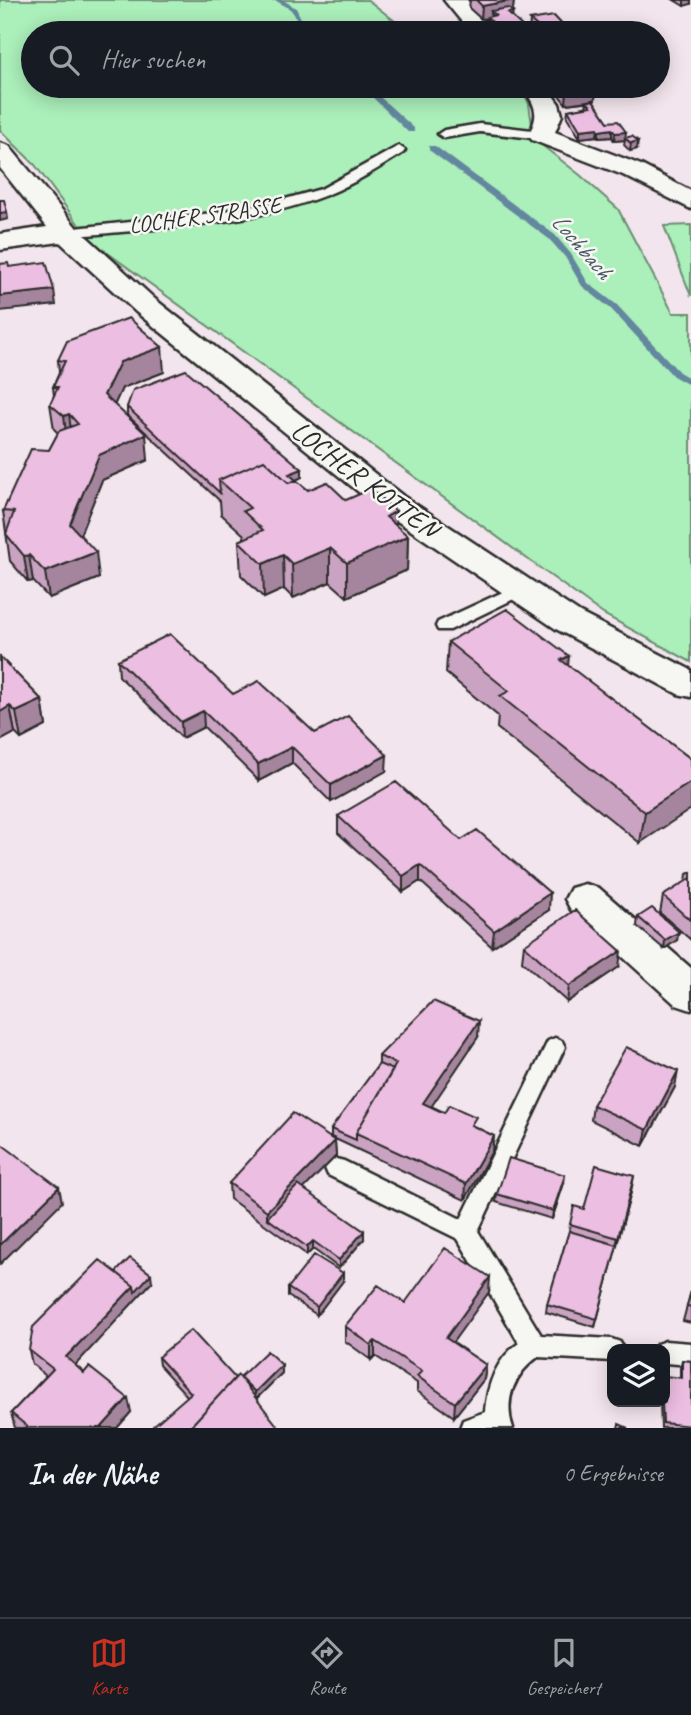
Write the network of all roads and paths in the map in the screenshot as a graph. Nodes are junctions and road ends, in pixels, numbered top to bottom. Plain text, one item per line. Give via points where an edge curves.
1 (455, 0) edge
2 (473, 21) edge
3 (542, 98) edge
4 (444, 134) dead end
5 (541, 135) junction
6 (399, 150) dead end
7 (0, 151) edge
8 (691, 201) edge
9 (66, 233) junction
10 (0, 242) edge
11 (520, 589) junction
12 (444, 626) dead end
13 (691, 685) edge
14 (585, 900) dead end
15 (691, 993) edge
16 (555, 1047) dead end
17 (335, 1168) dead end
18 (466, 1232) junction
19 (534, 1346) junction
20 (607, 1350) edge
21 (670, 1352) edge
22 (691, 1354) edge
23 (499, 1424) edge
24 (472, 1428) edge

1 - 2 street
3 - 5 street via 551,117
4 - 5 lane via 480,128
5 - 8 street via 632,170
6 - 9 lane, LOCHER STRASSE via 301,200 244,213
7 - 9 street, LOCHER KOTTEN
9 - 10 street, LOCHER STRASSE
9 - 11 street, LOCHER KOTTEN via 146,306 392,503
11 - 12 lane
11 - 13 street, LOCHER KOTTEN via 568,621
14 - 15 street
16 - 18 lane
17 - 18 lane
18 - 19 lane
19 - 20 lane
19 - 23 lane via 513,1363 501,1390
21 - 22 lane
23 - 24 lane

